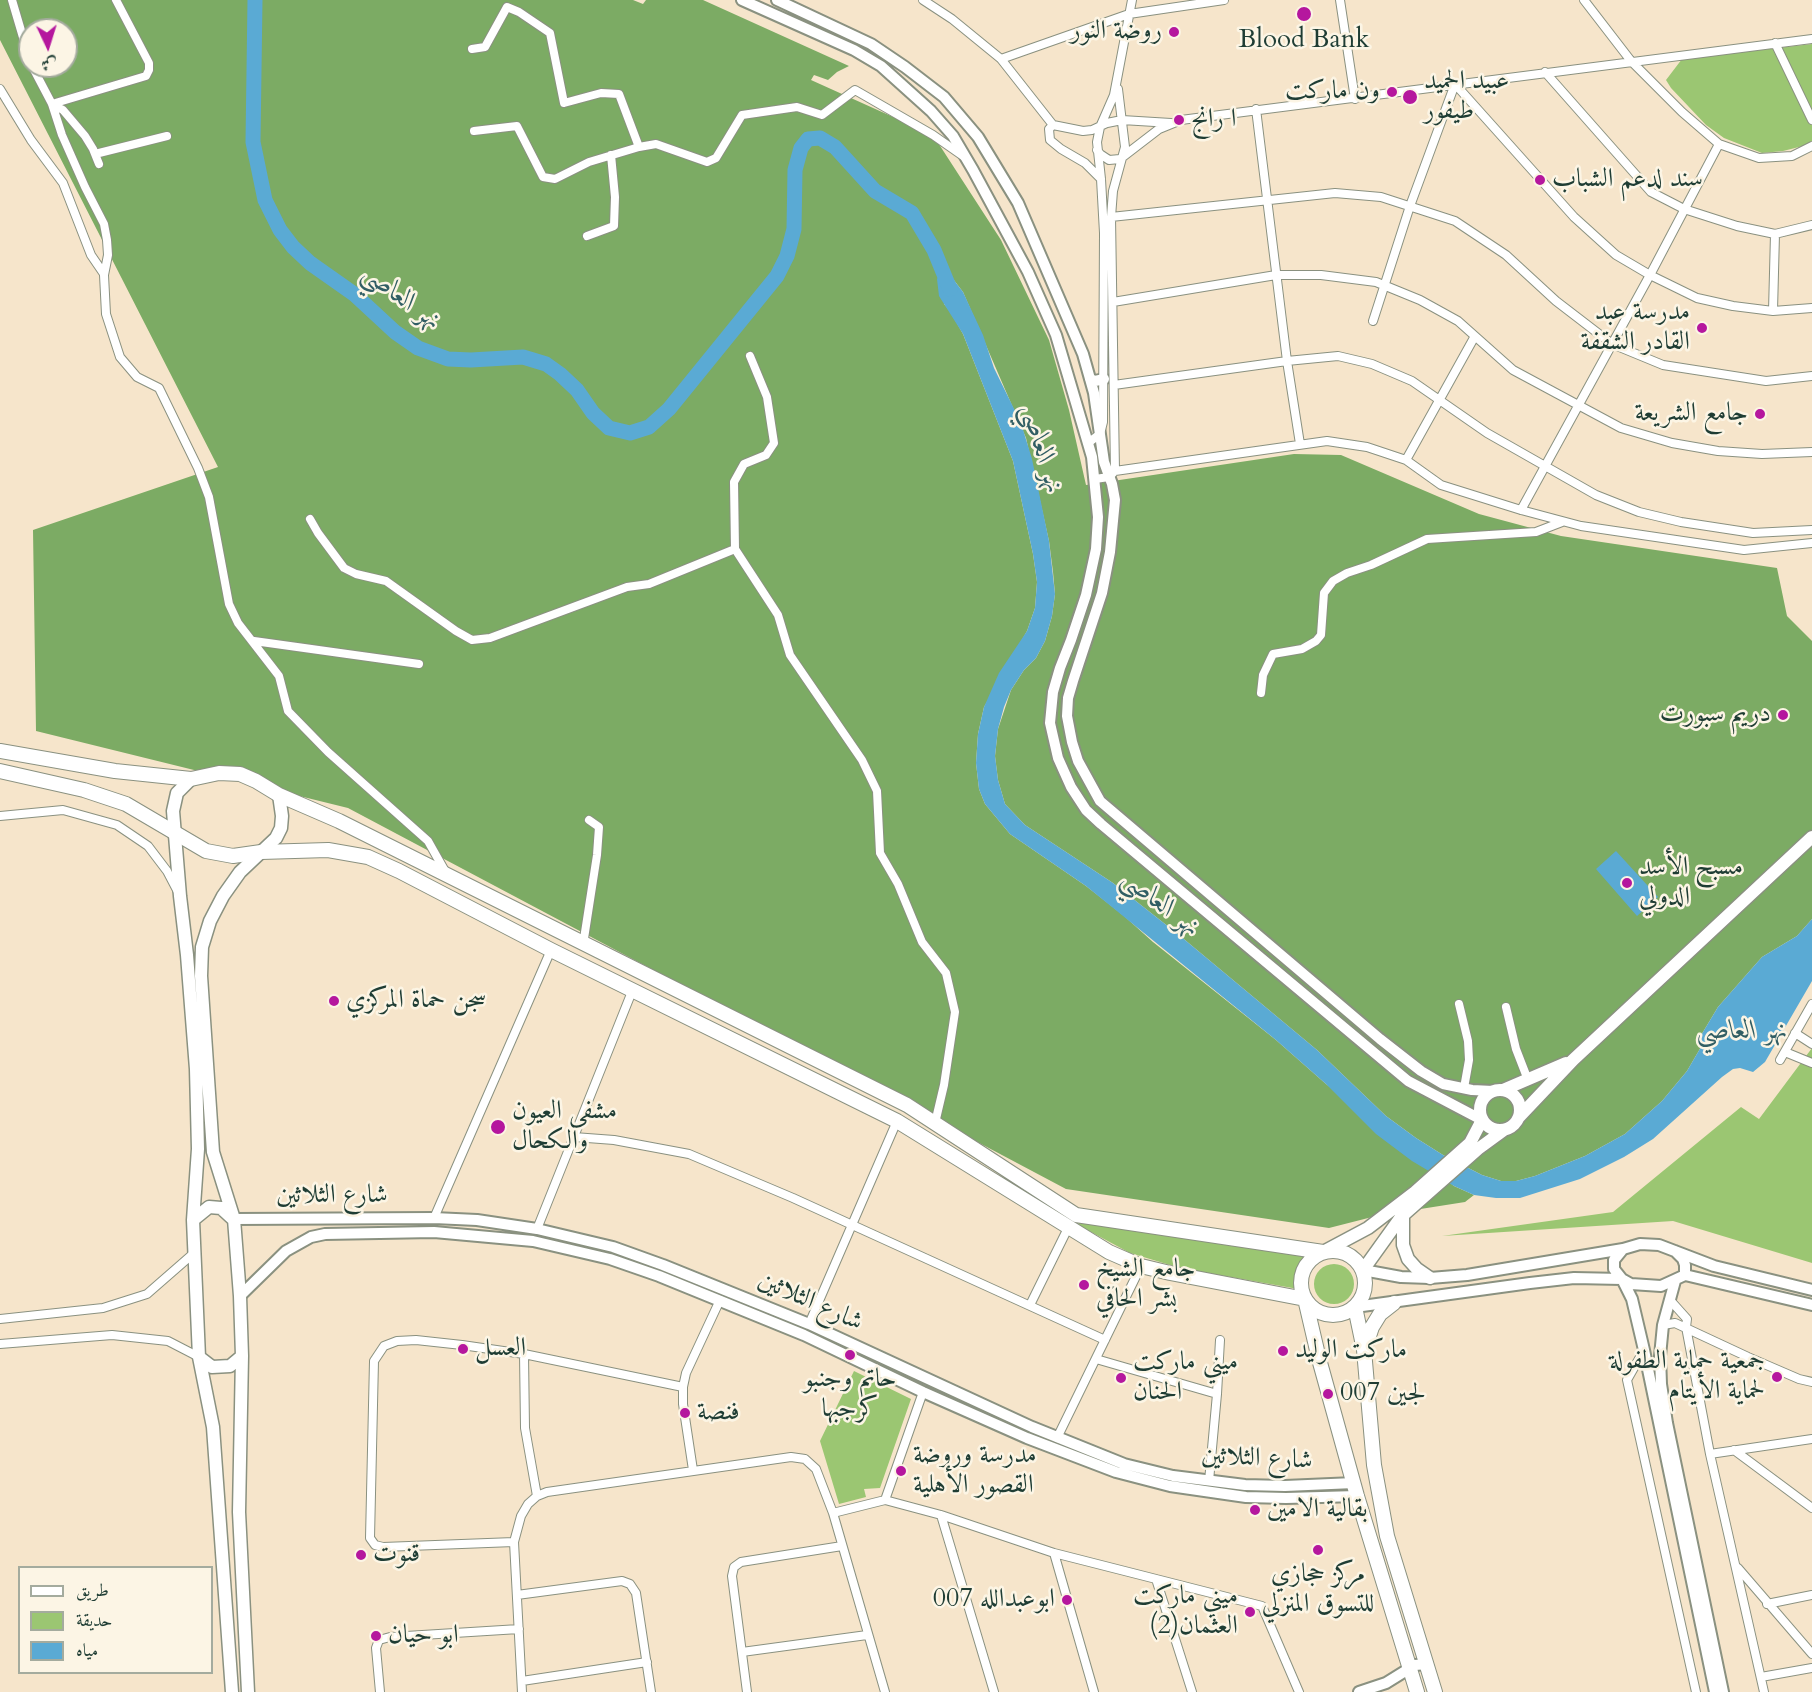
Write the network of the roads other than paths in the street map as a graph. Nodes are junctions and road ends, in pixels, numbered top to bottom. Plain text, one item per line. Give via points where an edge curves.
1 (12, 0) edge
2 (116, 0) edge
3 (742, 0) edge
4 (777, 0) edge
5 (924, 0) edge
6 (1132, 0) edge
7 (1224, 0) edge
8 (1340, 0) edge
9 (1584, 0) edge
10 (1129, 14) junction
11 (18, 20) edge
12 (1812, 39) edge
13 (1775, 43) junction
14 (472, 49) dead end
15 (1001, 58) junction
16 (1631, 61) junction
17 (1545, 72) junction
18 (38, 78) edge
19 (1118, 83) junction
20 (1455, 84) junction
21 (0, 89) edge
22 (1355, 99) junction
23 (52, 104) junction
24 (1256, 109) junction
25 (1122, 120) junction
26 (1812, 120) edge
27 (1171, 123) junction
28 (1053, 125) junction
29 (1100, 127) junction
30 (474, 131) dead end
31 (167, 136) dead end
32 (1719, 144) junction
33 (1812, 146) edge
34 (639, 147) junction
35 (1097, 150) junction
36 (95, 154) junction
37 (611, 155) junction
38 (1124, 156) junction
39 (967, 158) junction
40 (99, 164) dead end
41 (1101, 179) junction
42 (1267, 200) junction
43 (1410, 206) junction
44 (1684, 209) junction
45 (1111, 217) junction
46 (1812, 225) edge
47 (1775, 234) junction
48 (587, 236) dead end
49 (104, 274) junction
50 (1276, 275) junction
51 (1650, 275) junction
52 (1383, 285) junction
53 (1113, 302) junction
54 (1812, 308) edge
55 (1773, 311) junction
56 (1372, 321) dead end
57 (1474, 336) junction
58 (1612, 344) junction
59 (750, 356) dead end
60 (1287, 361) junction
61 (1812, 376) edge
62 (1090, 379) junction
63 (1109, 382) junction
64 (1438, 400) junction
65 (1578, 404) junction
66 (1100, 434) junction
67 (1088, 443) junction
68 (1300, 444) junction
69 (1812, 452) edge
70 (1406, 460) junction
71 (1545, 465) junction
72 (1112, 474) junction
73 (1095, 479) junction
74 (1521, 510) junction
75 (310, 519) dead end
76 (1563, 521) junction
77 (1812, 530) edge
78 (1812, 543) edge
79 (735, 549) junction
80 (254, 641) junction
81 (419, 664) dead end
82 (1261, 693) dead end
83 (0, 751) edge
84 (0, 771) edge
85 (191, 779) junction
86 (279, 795) junction
87 (0, 816) edge
88 (589, 820) dead end
89 (174, 831) junction
90 (1812, 837) edge
91 (261, 852) junction
92 (449, 877) junction
93 (180, 896) junction
94 (583, 945) junction
95 (551, 950) junction
96 (633, 989) junction
97 (1459, 1004) dead end
98 (1812, 1004) edge
99 (1506, 1007) dead end
100 (1795, 1033) junction
101 (1812, 1044) edge
102 (1785, 1052) junction
103 (1573, 1060) junction
104 (1780, 1060) dead end
105 (1812, 1063) edge
106 (1528, 1080) junction
107 (1464, 1088) junction
108 (1498, 1090) junction
109 (1519, 1117) junction
110 (1482, 1120) junction
111 (897, 1121) junction
112 (935, 1124) junction
113 (1504, 1130) junction
114 (574, 1137) junction
115 (1474, 1146) junction
116 (1423, 1191) junction
117 (1403, 1215) junction
118 (434, 1218) junction
119 (234, 1219) junction
120 (193, 1220) junction
121 (477, 1220) junction
122 (1073, 1221) junction
123 (851, 1224) junction
124 (537, 1229) junction
125 (476, 1235) junction
126 (1623, 1249) junction
127 (1675, 1251) junction
128 (1323, 1252) junction
129 (194, 1253) junction
130 (1142, 1266) junction
131 (661, 1270) junction
132 (1363, 1270) junction
133 (1685, 1275) junction
134 (1430, 1278) junction
135 (1622, 1279) junction
136 (1675, 1281) junction
137 (1812, 1290) edge
138 (240, 1296) junction
139 (1305, 1299) junction
140 (720, 1300) junction
141 (1670, 1300) junction
142 (1394, 1303) junction
143 (1030, 1305) junction
144 (1812, 1305) edge
145 (1355, 1307) junction
146 (0, 1319) edge
147 (809, 1324) junction
148 (1663, 1325) junction
149 (1686, 1327) junction
150 (1105, 1340) junction
151 (1220, 1340) dead end
152 (0, 1344) edge
153 (1364, 1350) junction
154 (1644, 1350) junction
155 (524, 1354) junction
156 (242, 1356) junction
157 (200, 1357) junction
158 (1096, 1359) junction
159 (1812, 1382) edge
160 (682, 1387) junction
161 (923, 1392) junction
162 (1217, 1394) junction
163 (1032, 1427) junction
164 (1027, 1438) junction
165 (1057, 1438) junction
166 (1812, 1439) edge
167 (1734, 1450) junction
168 (1710, 1454) junction
169 (693, 1470) junction
170 (1209, 1481) junction
171 (1356, 1490) junction
172 (537, 1496) junction
173 (1812, 1499) edge
174 (885, 1500) junction
175 (1802, 1500) junction
176 (1812, 1508) edge
177 (832, 1513) junction
178 (941, 1515) junction
179 (514, 1542) junction
180 (842, 1546) junction
181 (1054, 1553) junction
182 (1737, 1567) junction
183 (1156, 1579) junction
184 (517, 1595) junction
185 (1812, 1595) edge
186 (1767, 1604) junction
187 (519, 1629) junction
188 (867, 1635) junction
189 (742, 1652) junction
190 (1812, 1654) edge
191 (647, 1662) junction
192 (1426, 1664) junction
193 (1411, 1668) junction
194 (1812, 1668) edge
195 (1761, 1677) junction
196 (522, 1681) junction
197 (232, 1692) edge
198 (248, 1692) edge
199 (380, 1692) edge
200 (522, 1692) edge
201 (651, 1692) edge
202 (747, 1692) edge
203 (885, 1692) edge
204 (994, 1692) edge
205 (1094, 1692) edge
206 (1192, 1692) edge
207 (1299, 1692) edge
208 (1359, 1692) edge
209 (1417, 1692) edge
210 (1435, 1692) edge
211 (1696, 1692) edge
212 (1715, 1692) edge
213 (1724, 1692) edge
214 (1764, 1692) edge

1 - 11 street
2 - 23 street via 149,63 146,76
3 - 39 main road via 881,66 931,111
4 - 62 main road via 871,44 905,66 944,97 978,137 1018,203
5 - 15 street
6 - 10 street
7 - 10 street
8 - 22 street
9 - 16 street
10 - 15 street
10 - 19 street
12 - 13 street
13 - 16 street
13 - 26 street
14 - 34 street via 485,47 507,7 519,12 550,33 564,103 601,93 619,94
15 - 28 street
16 - 17 street
16 - 32 street
17 - 20 street
17 - 44 street via 1651,192
18 - 23 street
19 - 25 street
19 - 29 street
20 - 22 street
20 - 43 street
20 - 51 street via 1574,217 1616,255
21 - 49 street via 63,183 91,255
22 - 24 street
23 - 36 street via 63,110
23 - 49 street via 104,224 108,255
24 - 27 street
24 - 42 street
25 - 27 street
25 - 29 street
25 - 38 street
27 - 38 street
28 - 29 street via 1083,131
28 - 41 street via 1049,129 1050,140
29 - 35 street
30 - 37 street via 517,126 543,177 555,179
31 - 36 street
32 - 33 street via 1759,158 1792,156
32 - 44 street
34 - 37 street
34 - 39 street via 656,144 708,162 716,158 742,115 797,107 822,116 855,90
35 - 38 street via 1109,160
35 - 41 street
36 - 40 street
37 - 48 street via 614,226
38 - 45 street via 1113,191
39 - 67 main road via 1028,272 1056,335
41 - 63 street
42 - 43 street via 1335,193 1381,197
42 - 45 street
42 - 50 street
43 - 52 street
43 - 58 street via 1455,221 1506,255 1556,301
44 - 47 street
44 - 51 street
45 - 53 street
46 - 47 street
47 - 55 street
49 - 80 street via 106,314 120,357 137,377 159,388 198,468 209,497 229,604 238,623
50 - 52 street via 1322,275
50 - 53 street
50 - 60 street
51 - 55 street via 1697,298
51 - 58 street
52 - 56 street
52 - 57 street via 1458,321
53 - 63 street
54 - 55 street
57 - 64 street
57 - 65 street via 1513,370
58 - 61 street via 1664,365 1766,381
58 - 65 street
59 - 79 street via 767,397 774,443 766,455 744,464 734,482
60 - 63 street
60 - 64 street via 1338,356 1372,364 1412,381
60 - 68 street
62 - 63 main road
62 - 66 main road
63 - 66 street
63 - 72 street
64 - 70 street
64 - 71 street via 1487,434
65 - 69 street via 1621,428 1671,443 1762,454
65 - 71 street
66 - 67 street
66 - 72 main road via 1104,462
67 - 73 main road
68 - 70 street via 1327,441 1367,447
68 - 72 street
70 - 74 street via 1441,485
71 - 74 street
71 - 77 street via 1596,495 1639,512 1753,533
72 - 73 street
72 - 107 main road via 1115,500 1102,593 1068,698 1071,742 1088,782 1113,813 1380,1039 1443,1084
73 - 110 main road via 1096,549 1086,595 1057,676 1050,723 1058,759 1071,787 1101,824 1408,1081
74 - 76 street
75 - 79 street via 344,568 386,581 472,640 490,638 627,587 649,584
76 - 78 street via 1744,550
76 - 82 street via 1536,531 1427,539 1333,580 1324,593 1320,635 1302,649 1273,654 1263,675
79 - 112 street via 778,615 790,655 862,760 877,791 880,853 898,884 922,942 946,973 955,1012
80 - 81 street
80 - 92 street via 279,676 288,711 428,841
83 - 85 highway via 115,771
84 - 89 highway via 126,804
85 - 86 highway via 219,773 240,774
85 - 89 main road via 174,802
86 - 91 main road via 281,828
86 - 92 highway
87 - 93 street via 63,810 117,825 148,846
88 - 94 street via 599,828
89 - 91 highway via 206,851 233,855
89 - 93 main road
90 - 103 main road
91 - 95 highway via 328,850 368,858
91 - 119 main road via 223,896 202,947 213,1152
92 - 94 highway
93 - 120 main road via 196,1069 198,1149
94 - 112 highway via 907,1105
95 - 96 highway
95 - 118 street
96 - 111 highway
96 - 114 street
97 - 107 street via 1468,1041
98 - 100 street
99 - 106 street
100 - 101 street
100 - 102 street
102 - 104 street
102 - 105 street
103 - 106 main road
103 - 109 main road
106 - 108 main road
107 - 108 main road
108 - 109 main road via 1516,1097
108 - 110 main road via 1481,1101
109 - 113 main road
110 - 113 main road via 1489,1127
110 - 115 main road
111 - 122 highway
111 - 123 street
112 - 122 highway
113 - 115 main road
114 - 123 street via 689,1154
114 - 124 street
115 - 116 main road
116 - 117 main road
116 - 128 main road
117 - 132 main road
117 - 134 main road via 1403,1245 1408,1259
118 - 119 main road, شارع الثلاثين
118 - 121 main road, شارع الثلاثين
119 - 120 main road via 221,1208 209,1208
119 - 138 main road
120 - 129 main road
121 - 124 main road, شارع الثلاثين
121 - 125 main road
122 - 128 highway
122 - 130 highway via 1109,1252
122 - 143 street
123 - 143 street
123 - 147 street
124 - 131 main road, شارع الثلاثين via 613,1247
125 - 131 main road via 533,1241
125 - 138 main road via 318,1235 286,1251
126 - 127 main road via 1640,1244
126 - 134 main road
126 - 135 main road via 1614,1260 1614,1269
127 - 133 main road via 1683,1259
127 - 137 main road via 1714,1266
128 - 132 highway via 1346,1253
128 - 139 highway via 1309,1261 1301,1276
129 - 146 street via 147,1294 103,1308
129 - 157 main road
130 - 139 highway
130 - 150 street
131 - 140 main road
131 - 147 main road, شارع الثلاثين
132 - 134 main road
132 - 145 highway via 1364,1293
133 - 136 main road
133 - 144 main road
135 - 136 main road via 1646,1286
135 - 142 main road via 1574,1278
135 - 154 main road via 1632,1299
136 - 141 main road
138 - 156 main road
139 - 145 highway via 1324,1314 1341,1314
139 - 171 highway
140 - 160 street
140 - 161 main road
141 - 148 main road
141 - 149 street via 1686,1319
142 - 145 main road
142 - 153 highway via 1380,1314
143 - 150 street
145 - 153 highway
147 - 163 main road, شارع الثلاثين
148 - 149 street via 1676,1323
148 - 213 main road via 1661,1384 1667,1423
149 - 159 street
149 - 168 street
150 - 158 street
151 - 162 street
152 - 157 street via 112,1335 168,1341
153 - 192 highway via 1374,1465 1387,1536
154 - 211 street via 1627,1380
154 - 212 main road
155 - 160 street
155 - 172 street via 525,1428
155 - 179 street via 416,1340 384,1346 374,1361 370,1538 375,1545
156 - 157 main road via 230,1366 212,1367
156 - 198 main road via 239,1512
157 - 197 main road via 213,1427
158 - 162 street
158 - 165 street
160 - 169 street
161 - 164 main road
161 - 174 street
162 - 170 street
163 - 164 main road
163 - 165 main road, شارع الثلاثين
164 - 171 main road via 1116,1473 1170,1486 1246,1497 1286,1498
165 - 170 main road, شارع الثلاثين via 1140,1468
166 - 167 street
167 - 168 street
167 - 175 street
168 - 182 street
169 - 172 street
169 - 177 street via 791,1457 805,1459 816,1469
170 - 171 main road, شارع الثلاثين
171 - 193 highway
172 - 179 street via 521,1516
173 - 175 street
174 - 177 street
174 - 178 street
175 - 176 street
177 - 180 street
178 - 181 street
178 - 204 street
179 - 184 street
180 - 188 street
180 - 189 street via 741,1562 734,1567
181 - 183 street
181 - 205 street
182 - 186 street
182 - 195 street
183 - 206 street
183 - 207 street via 1262,1606
184 - 187 street
184 - 191 street via 622,1581 630,1584 636,1593
185 - 186 street
186 - 190 street
187 - 196 street
187 - 199 street via 379,1640 376,1648
188 - 189 street
188 - 203 street
189 - 202 street
191 - 196 street
191 - 201 street
192 - 193 main road
192 - 210 highway
193 - 208 main road via 1386,1683
193 - 209 highway
194 - 195 street
195 - 214 street
196 - 200 street

